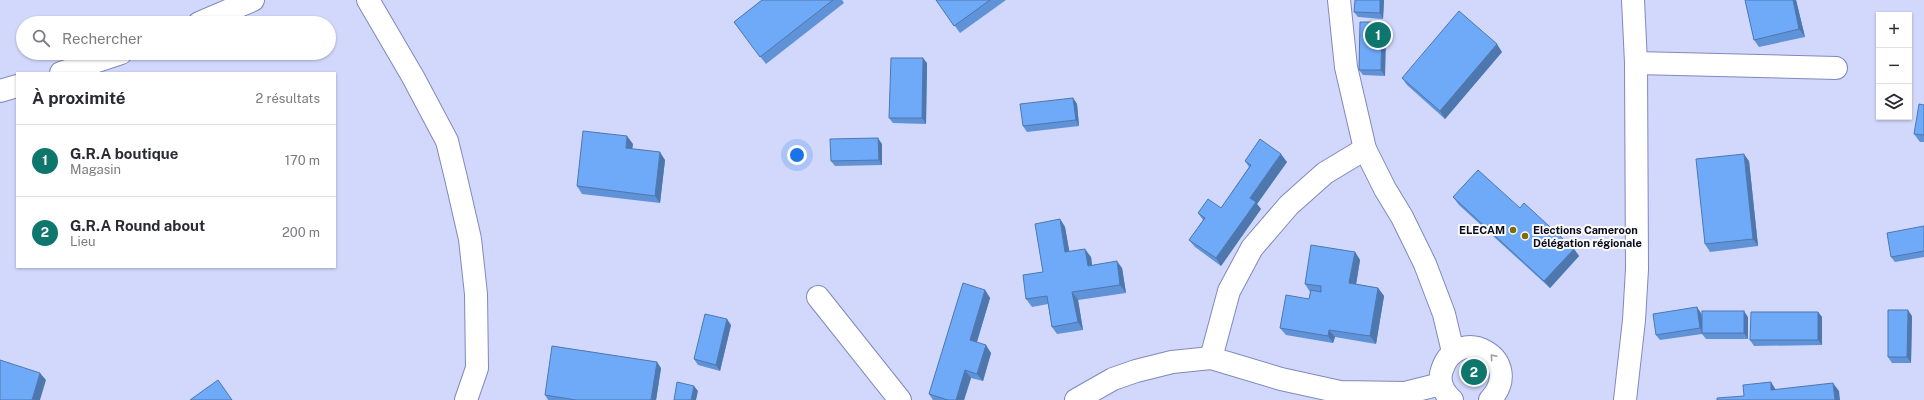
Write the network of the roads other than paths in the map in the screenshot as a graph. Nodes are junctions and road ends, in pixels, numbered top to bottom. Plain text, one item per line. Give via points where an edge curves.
1 (253, 0) edge
2 (368, 0) edge
3 (1339, 0) edge
4 (1633, 0) edge
5 (215, 16) edge
6 (100, 60) edge
7 (1636, 63) junction
8 (1836, 68) dead end
9 (64, 72) edge
10 (16, 86) edge
11 (0, 91) edge
12 (1365, 148) junction
13 (818, 297) dead end
14 (1453, 352) junction
15 (1211, 358) junction
16 (1446, 392) edge
17 (1499, 398) edge
18 (466, 400) edge
19 (900, 400) edge
20 (1076, 400) edge
21 (1625, 400) edge

1 - 5 street
2 - 18 street via 447,141 470,239 476,294 477,368
3 - 12 street via 1346,67
4 - 7 street
6 - 9 street
7 - 8 street
7 - 21 street via 1637,269
10 - 11 street
12 - 14 street via 1425,264 1444,314
12 - 15 street via 1325,173 1289,205 1252,248 1229,291
13 - 19 street
14 - 16 street via 1445,361 1441,373
17 -> 14 street via 1501,370 1496,359 1487,351 1476,347 1464,347
15 - 16 street via 1281,379 1340,392
15 - 20 street via 1172,362 1136,371 1113,379

